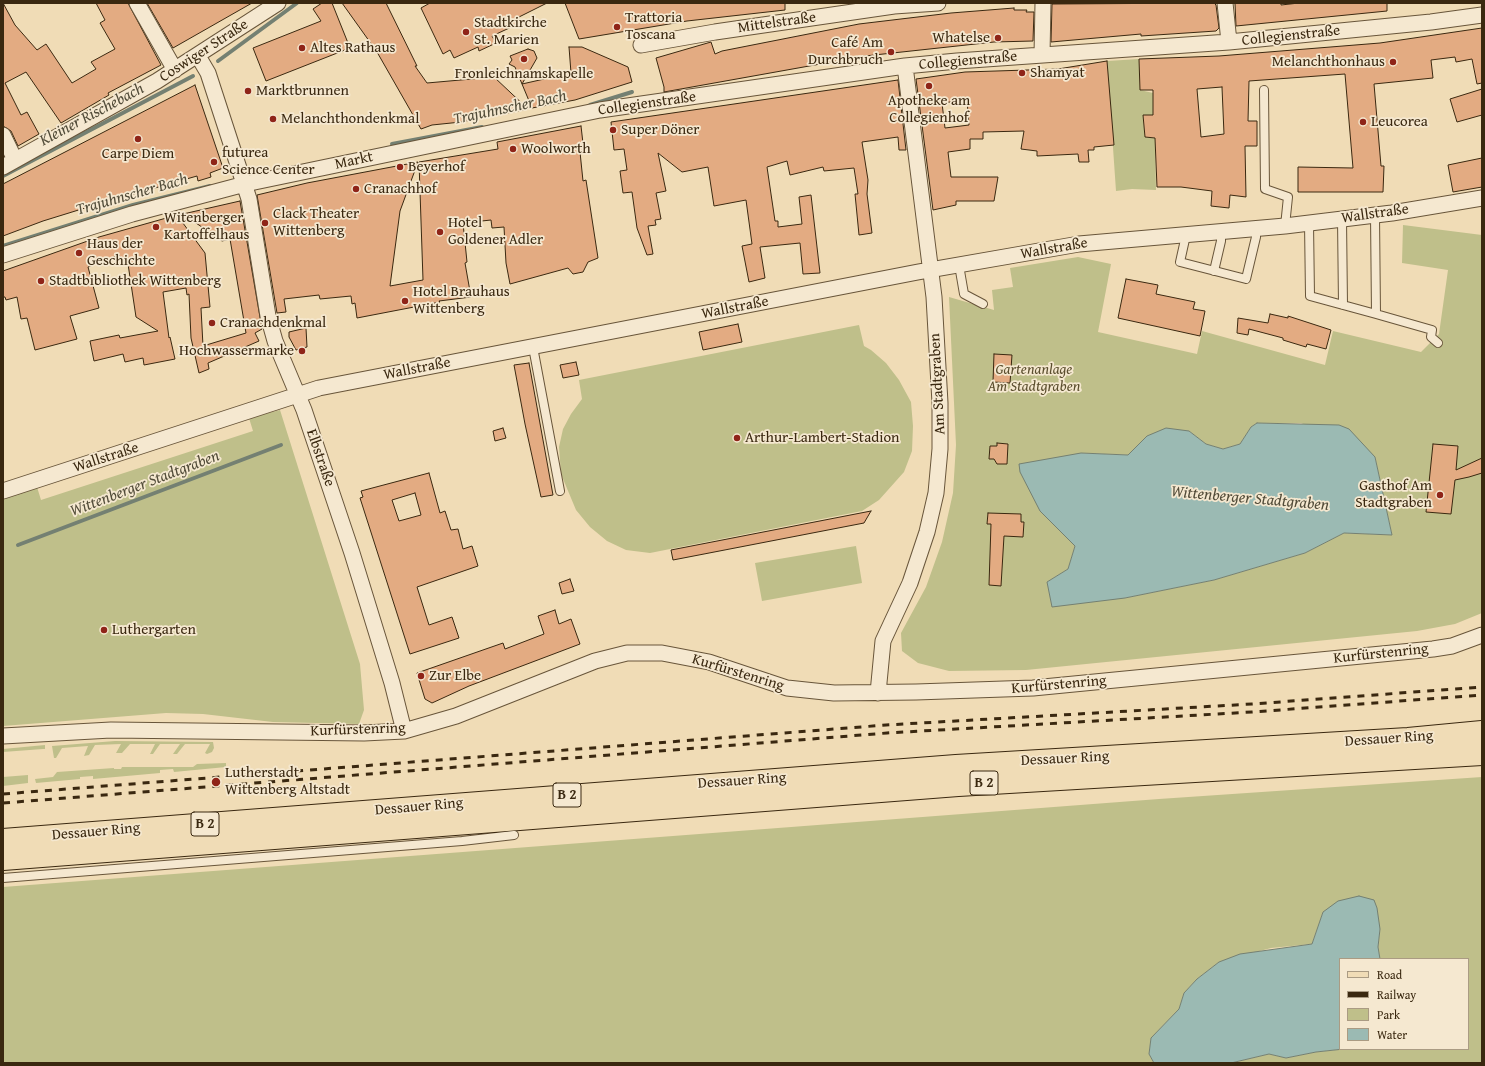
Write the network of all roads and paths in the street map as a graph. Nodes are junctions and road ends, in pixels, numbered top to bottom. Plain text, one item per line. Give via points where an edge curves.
1 (137, 3) edge
2 (278, 3) edge
3 (938, 3) edge
4 (1043, 3) edge
5 (1225, 3) edge
6 (894, 5) edge
7 (1482, 15) edge
8 (1229, 42) junction
9 (641, 45) dead end
10 (1042, 55) junction
11 (198, 56) junction
12 (905, 66) junction
13 (175, 70) junction
14 (1264, 90) dead end
15 (3, 135) edge
16 (457, 139) joint
17 (9, 163) edge
18 (243, 179) junction
19 (1482, 198) edge
20 (1375, 214) junction
21 (1342, 219) junction
22 (1309, 223) junction
23 (1285, 226) junction
24 (1256, 229) junction
25 (1221, 232) junction
26 (1186, 235) junction
27 (3, 254) edge
28 (959, 265) junction
29 (931, 270) junction
30 (1214, 271) junction
31 (983, 304) dead end
32 (1343, 305) junction
33 (1376, 314) junction
34 (1438, 344) dead end
35 (533, 347) junction
36 (298, 394) junction
37 (3, 490) edge
38 (560, 491) dead end
39 (1482, 635) edge
40 (878, 693) junction
41 (404, 731) junction
42 (1482, 732) edge
43 (3, 736) edge
44 (1482, 754) edge
45 (514, 835) dead end
46 (3, 840) edge
47 (3, 859) edge
48 (3, 878) edge

1 - 13 street
2 - 11 street, Coswiger Straße
3 - 6 street, Mittelstraße
4 - 10 street
5 - 8 street
6 - 9 street, Mittelstraße
7 - 8 street, Collegienstraße
8 - 10 street, Collegienstraße
10 - 12 street, Collegienstraße
11 - 13 street, Coswiger Straße
11 - 18 street via 208,73
12 - 16 street, Collegienstraße via 600,110
12 - 29 street, Am Stadtgraben
13 - 17 street, Coswiger Straße
14 - 23 lane via 1265,189 1288,197
15 - 17 street
16 - 18 street, Markt via 308,177
18 - 27 street, Markt
18 - 36 street, Elbstraße via 249,199 268,316 275,342
19 - 20 street, Wallstraße
20 - 21 street, Wallstraße
20 - 33 lane
21 - 22 street, Wallstraße
21 - 32 lane
22 - 23 street, Wallstraße
22 - 32 lane via 1310,296
23 - 24 street, Wallstraße
24 - 25 street, Wallstraße
24 - 30 lane via 1246,279
25 - 26 street, Wallstraße
25 - 30 lane
26 - 28 street, Wallstraße via 1098,242
26 - 30 lane via 1180,262
28 - 29 street, Wallstraße
28 - 31 lane via 964,294
29 - 35 street, Wallstraße
29 - 40 street, Am Stadtgraben via 940,416 939,472 922,550 884,641
32 - 33 lane
33 - 34 lane via 1432,330 1431,337
35 - 36 street, Wallstraße
35 - 38 lane
36 - 37 street, Wallstraße via 96,462
36 - 41 street, Elbstraße via 373,618
39 - 40 street, Kurfürstenring via 1452,646 1433,649 1076,684 1006,690
40 - 41 street, Kurfürstenring via 821,692 787,688 709,662 662,653 627,653 595,661 456,716
41 - 43 street, Kurfürstenring via 364,733 118,730
42 - 46 main road, Dessauer Ring / B 2 via 1408,739 925,768
44 - 47 main road, Dessauer Ring / B 2 via 958,785
45 - 48 lane

